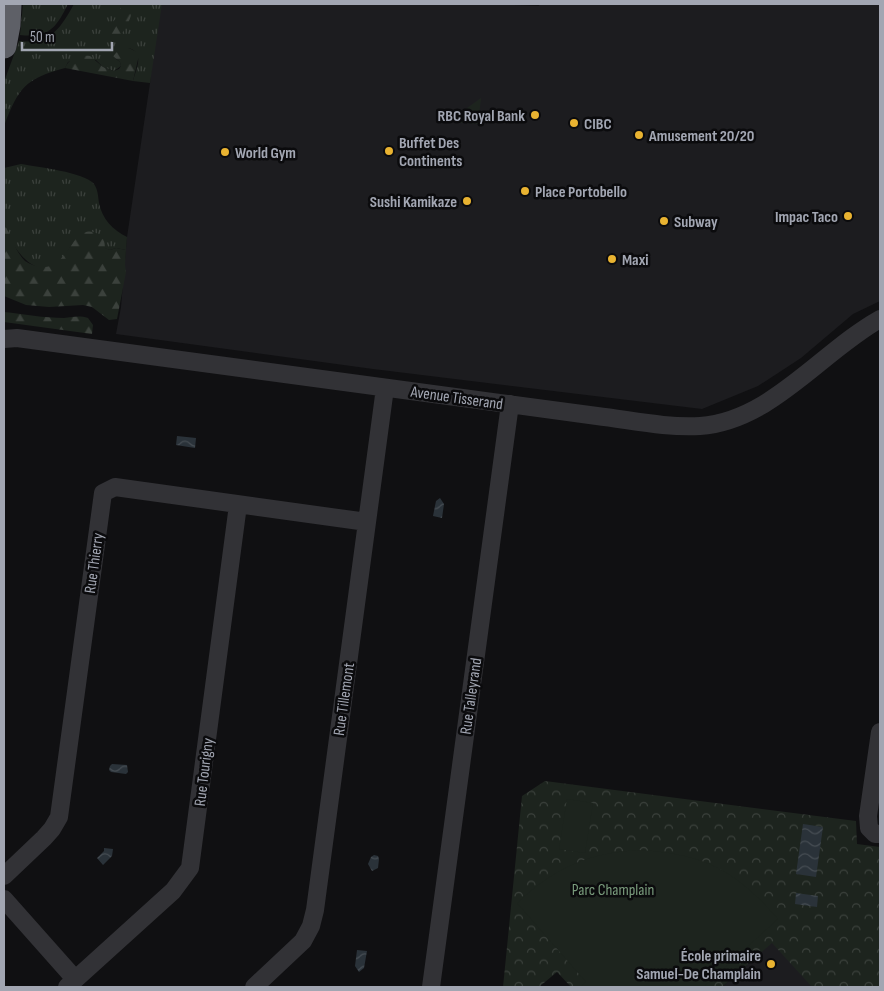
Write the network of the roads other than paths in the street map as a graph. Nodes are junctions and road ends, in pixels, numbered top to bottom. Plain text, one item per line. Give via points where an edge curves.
1 (9, 4) edge
2 (4, 46) edge
3 (880, 319) edge
4 (4, 339) edge
5 (384, 388) junction
6 (510, 404) junction
7 (238, 505) junction
8 (367, 522) junction
9 (880, 732) edge
10 (880, 834) edge
11 (4, 876) edge
12 (4, 899) edge
13 (71, 983) edge
14 (254, 987) edge
15 (431, 987) edge

1 - 2 highway
3 - 6 street, Avenue Tisserand via 767,402 742,416 721,422 701,426 672,425
4 - 5 street, Avenue Tisserand via 27,339
5 - 6 street, Avenue Tisserand
5 - 8 street, Rue Tillemont
6 - 15 street, Rue Talleyrand
7 - 8 street, Rue Thierry
7 - 11 street, Rue Thierry via 115,487 103,493 59,817 44,838
7 - 13 street, Rue Tourigny via 190,868 173,891
8 - 14 street, Rue Tillemont via 315,910 303,941
9 - 10 street via 868,828
12 - 13 street

